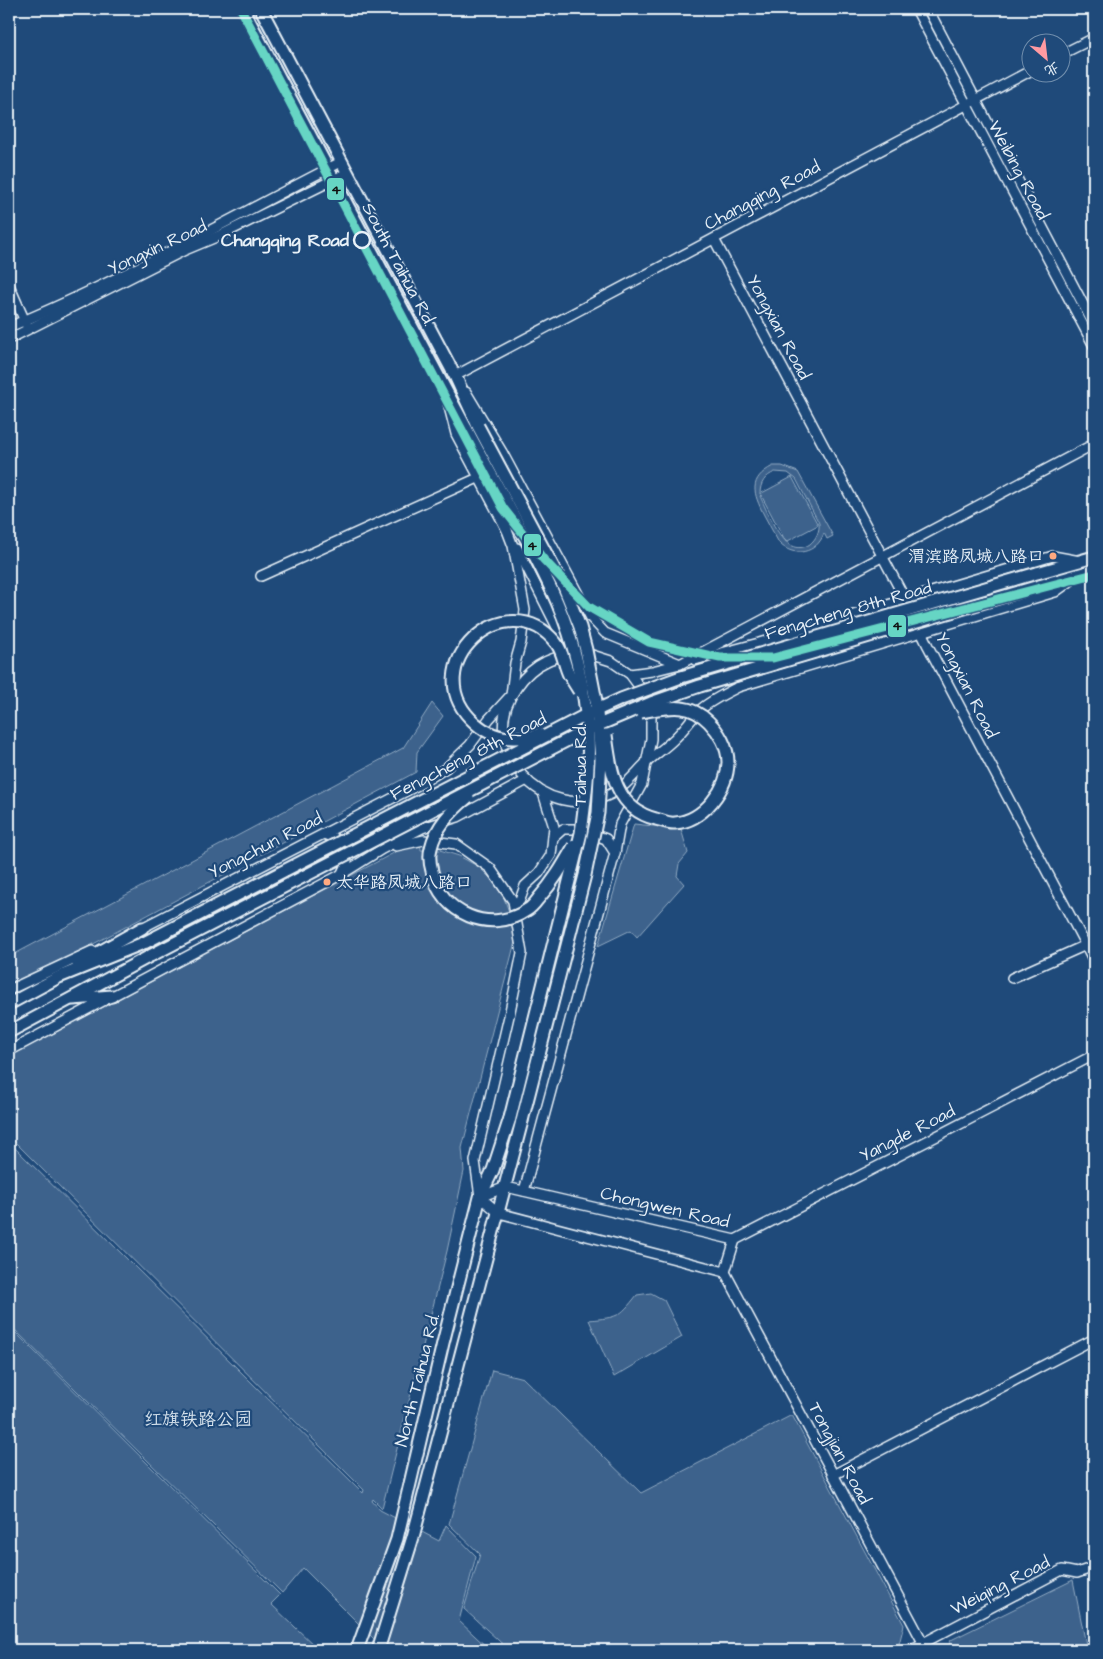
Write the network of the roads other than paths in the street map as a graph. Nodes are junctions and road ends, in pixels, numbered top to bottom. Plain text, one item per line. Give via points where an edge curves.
1 (243, 9) edge
2 (260, 9) edge
3 (916, 9) edge
4 (928, 9) edge
5 (1094, 38) edge
6 (1070, 50) edge
7 (1020, 76) edge
8 (976, 100) junction
9 (967, 105) junction
10 (344, 167) junction
11 (328, 169) junction
12 (333, 180) junction
13 (714, 239) junction
14 (9, 285) edge
15 (27, 324) junction
16 (1094, 325) edge
17 (9, 327) edge
18 (9, 339) edge
19 (1094, 346) edge
20 (455, 376) junction
21 (442, 382) junction
22 (472, 428) junction
23 (1094, 444) edge
24 (478, 478) junction
25 (505, 526) junction
26 (882, 556) junction
27 (1094, 557) edge
28 (1080, 561) junction
29 (1094, 570) edge
30 (1080, 574) junction
31 (262, 576) dead end
32 (906, 599) junction
33 (921, 631) junction
34 (759, 643) junction
35 (567, 654) junction
36 (680, 664) junction
37 (630, 674) junction
38 (592, 677) junction
39 (761, 680) junction
40 (511, 695) junction
41 (584, 699) junction
42 (612, 718) junction
43 (563, 727) junction
44 (646, 763) junction
45 (489, 780) junction
46 (527, 780) junction
47 (543, 794) junction
48 (582, 833) junction
49 (324, 834) junction
50 (553, 838) junction
51 (382, 849) junction
52 (615, 853) junction
53 (342, 874) junction
54 (142, 928) junction
55 (518, 929) junction
56 (1086, 945) junction
57 (1094, 961) edge
58 (59, 978) junction
59 (1012, 978) dead end
60 (9, 990) edge
61 (112, 996) junction
62 (69, 1000) junction
63 (9, 1004) edge
64 (9, 1032) edge
65 (9, 1051) edge
66 (1094, 1056) edge
67 (510, 1118) joint
68 (522, 1121) joint
69 (506, 1187) junction
70 (524, 1191) junction
71 (480, 1197) junction
72 (499, 1212) junction
73 (735, 1240) junction
74 (725, 1272) junction
75 (1094, 1339) edge
76 (833, 1475) junction
77 (1094, 1567) edge
78 (925, 1647) edge
79 (357, 1650) edge
80 (378, 1650) edge
81 (910, 1650) edge

1 - 11 main road, South Taihua Rd.
2 - 10 main road, South Taihua Rd.
3 - 9 street, Weibing Road
4 - 8 street, Weibing Road
5 - 6 street
7 - 8 street, Changqing Road
8 - 9 street, Changqing Road
8 - 16 street, Weibing Road
9 - 13 street, Changqing Road
9 - 19 street, Weibing Road
10 - 11 street, Yongxin Road
10 - 12 street, Yongxin Road
10 - 20 main road, South Taihua Rd.
11 - 12 main road, South Taihua Rd.
11 - 15 street, Yongxin Road
12 - 15 street, Yongxin Road
12 - 21 main road, South Taihua Rd.
13 - 20 street, Changqing Road
13 - 26 street, Yongxian Road
14 - 15 street
15 - 17 street, Yongxin Road
15 - 18 street, Yongxin Road
20 - 22 main road, South Taihua Rd.
20 - 36 street via 477,407 591,618 605,633
21 - 22 main road, South Taihua Rd.
21 - 24 street via 456,434
22 - 38 main road, Taihua Rd., bridge via 564,587 580,627
22 - 41 main road, Taihua Rd., bridge via 557,603 574,652
23 - 26 street
24 - 25 street
24 - 31 street
25 - 35 street via 559,631
25 - 40 street via 513,546 525,610
26 - 32 street, Yongxian Road
26 - 36 street
27 - 28 main road, Fengcheng 8th Road
28 - 32 street, Fengcheng 8th Road via 1053,556
28 - 43 main road, Fengcheng 8th Road, bridge via 681,677 620,699
29 - 30 main road, Fengcheng 8th Road
30 - 33 street, Fengcheng 8th Road via 1055,592
30 - 42 main road, Fengcheng 8th Road, bridge via 700,686
32 - 33 street, Yongxian Road
32 - 34 street, Fengcheng 8th Road
33 - 39 street, Fengcheng 8th Road
33 - 56 street, Yongxian Road
34 - 36 street, Fengcheng 8th Road
34 - 39 street via 750,652 752,666
35 - 37 street via 589,654 611,661
35 - 40 street via 544,662 525,676
36 - 37 street, Fengcheng 8th Road
37 - 44 street via 644,693 651,715
38 - 42 main road, bridge via 601,697 613,778 625,802 643,816 674,823 705,810 720,790 727,774 728,760 716,730 702,716 683,708
38 - 68 main road, Taihua Rd., bridge via 601,759 598,813
39 - 44 street, Fengcheng 8th Road via 738,686 700,710
40 - 46 street via 504,716 504,739 511,760
40 - 49 street, Yongchun Road via 470,745 446,768
41 - 43 main road, bridge via 569,674 557,643 536,626 510,621 493,626 476,635 461,653 454,674 456,695 468,717 482,730 494,736 512,738
41 - 48 main road, Taihua Rd., bridge via 588,736
42 - 45 main road, Fengcheng 8th Road, bridge
43 - 58 main road, Fengcheng 8th Road, bridge via 146,942
44 - 47 street via 611,794 589,801 565,801
44 - 52 street via 642,784 620,824
45 - 48 main road, bridge via 456,807 439,827 430,849 434,882 446,901 472,918 505,921 528,910 554,881
45 - 62 main road, Fengcheng 8th Road, bridge
46 - 47 street
46 - 51 street via 458,817 422,828
47 - 50 street via 554,827
48 - 67 main road, Taihua Rd., bridge
49 - 53 street via 334,838 347,862
49 - 54 street, Yongchun Road
50 - 52 street via 563,829 579,829 606,839
50 - 55 street via 551,854 539,873 525,886 518,905
51 - 53 street
51 - 55 street via 424,840 456,844 490,868 513,900
52 - 70 street
53 - 61 street
54 - 58 main road via 89,956
54 - 60 street, Yongchun Road
55 - 71 street via 522,953 475,1161
56 - 57 street, Yongxian Road
56 - 59 street
58 - 63 main road
61 - 62 main road
61 - 65 street
62 - 64 main road
66 - 73 street, Yangde Road
67 - 71 main road, North Taihua Rd. via 493,1170
68 - 69 main road, North Taihua Rd.
69 - 70 street, Chongwen Road
69 - 71 street
69 - 72 main road, North Taihua Rd.
70 - 73 street, Chongwen Road
71 - 72 street
71 - 79 main road, North Taihua Rd. via 397,1539
72 - 74 street
72 - 80 main road, North Taihua Rd. via 413,1537
73 - 74 street, Chongwen Road
74 - 76 street, Tongjian Road
75 - 76 street
76 - 78 street, Tongjian Road
77 - 78 street, Weiqing Road via 1077,1573 1062,1570
78 - 81 street, Weiqing Road

